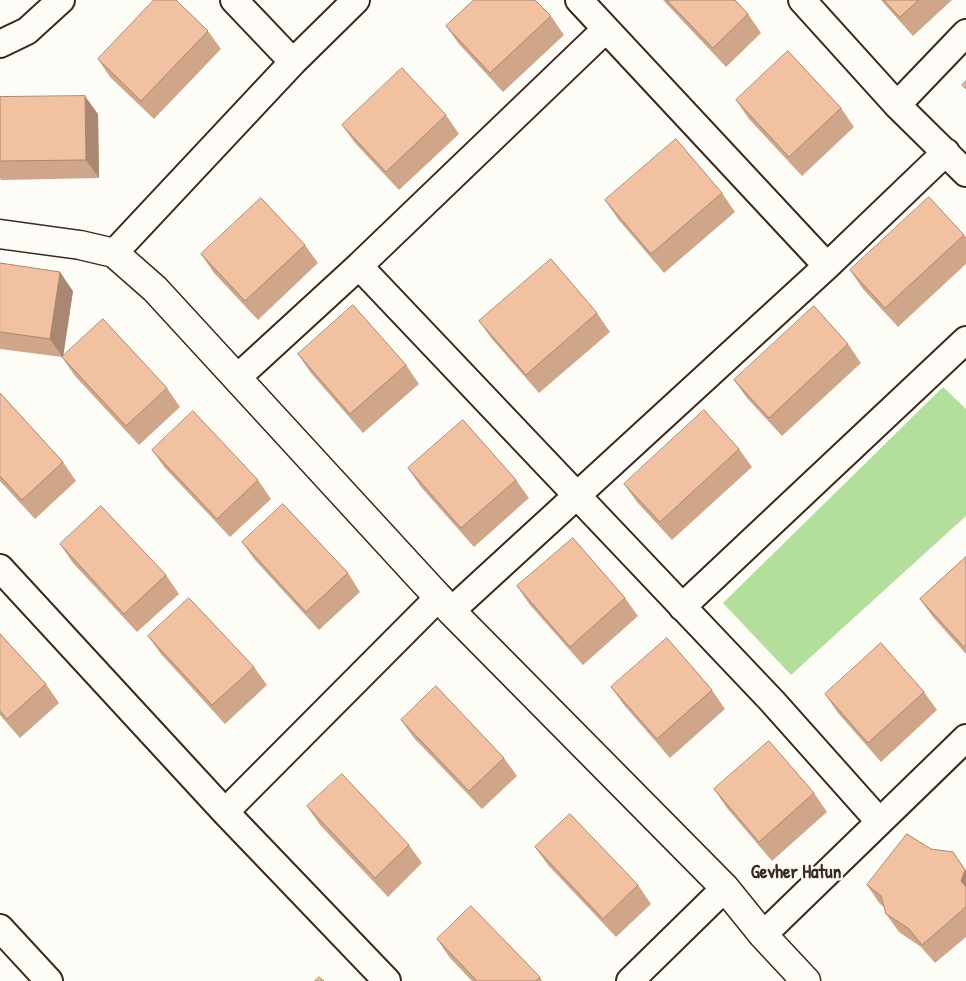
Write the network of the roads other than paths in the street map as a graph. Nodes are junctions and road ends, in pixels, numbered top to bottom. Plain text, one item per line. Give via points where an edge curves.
1 (61, 0) edge
2 (234, 0) edge
3 (356, 0) edge
4 (579, 0) edge
5 (802, 0) edge
6 (606, 30) junction
7 (966, 33) edge
8 (0, 44) edge
9 (292, 62) junction
10 (897, 105) junction
11 (946, 152) junction
12 (966, 173) edge
13 (0, 234) edge
14 (114, 253) junction
15 (359, 266) junction
16 (827, 266) junction
17 (966, 340) edge
18 (238, 377) junction
19 (575, 495) junction
20 (0, 568) edge
21 (445, 604) junction
22 (682, 607) junction
23 (966, 738) edge
24 (225, 812) junction
25 (879, 821) junction
26 (725, 888) junction
27 (0, 928) edge
28 (763, 935) junction
29 (48, 981) edge
30 (387, 981) edge
31 (630, 981) edge
32 (806, 981) edge

1 - 8 street via 27,31
2 - 9 street
3 - 9 street
4 - 6 street
5 - 10 street
6 - 15 street
6 - 16 street
7 - 10 street
9 - 14 street
10 - 11 street
11 - 12 street
11 - 16 street
13 - 14 street
14 - 18 street via 155,289
15 - 18 street
15 - 19 street
16 - 19 street
17 - 22 street
18 - 21 street
19 - 21 street
19 - 22 street
20 - 24 street
21 - 24 street
21 - 26 street
22 - 25 street via 772,701
23 - 25 street
24 - 30 street
25 - 28 street
26 - 28 street
26 - 31 street
27 - 29 street
28 - 32 street

